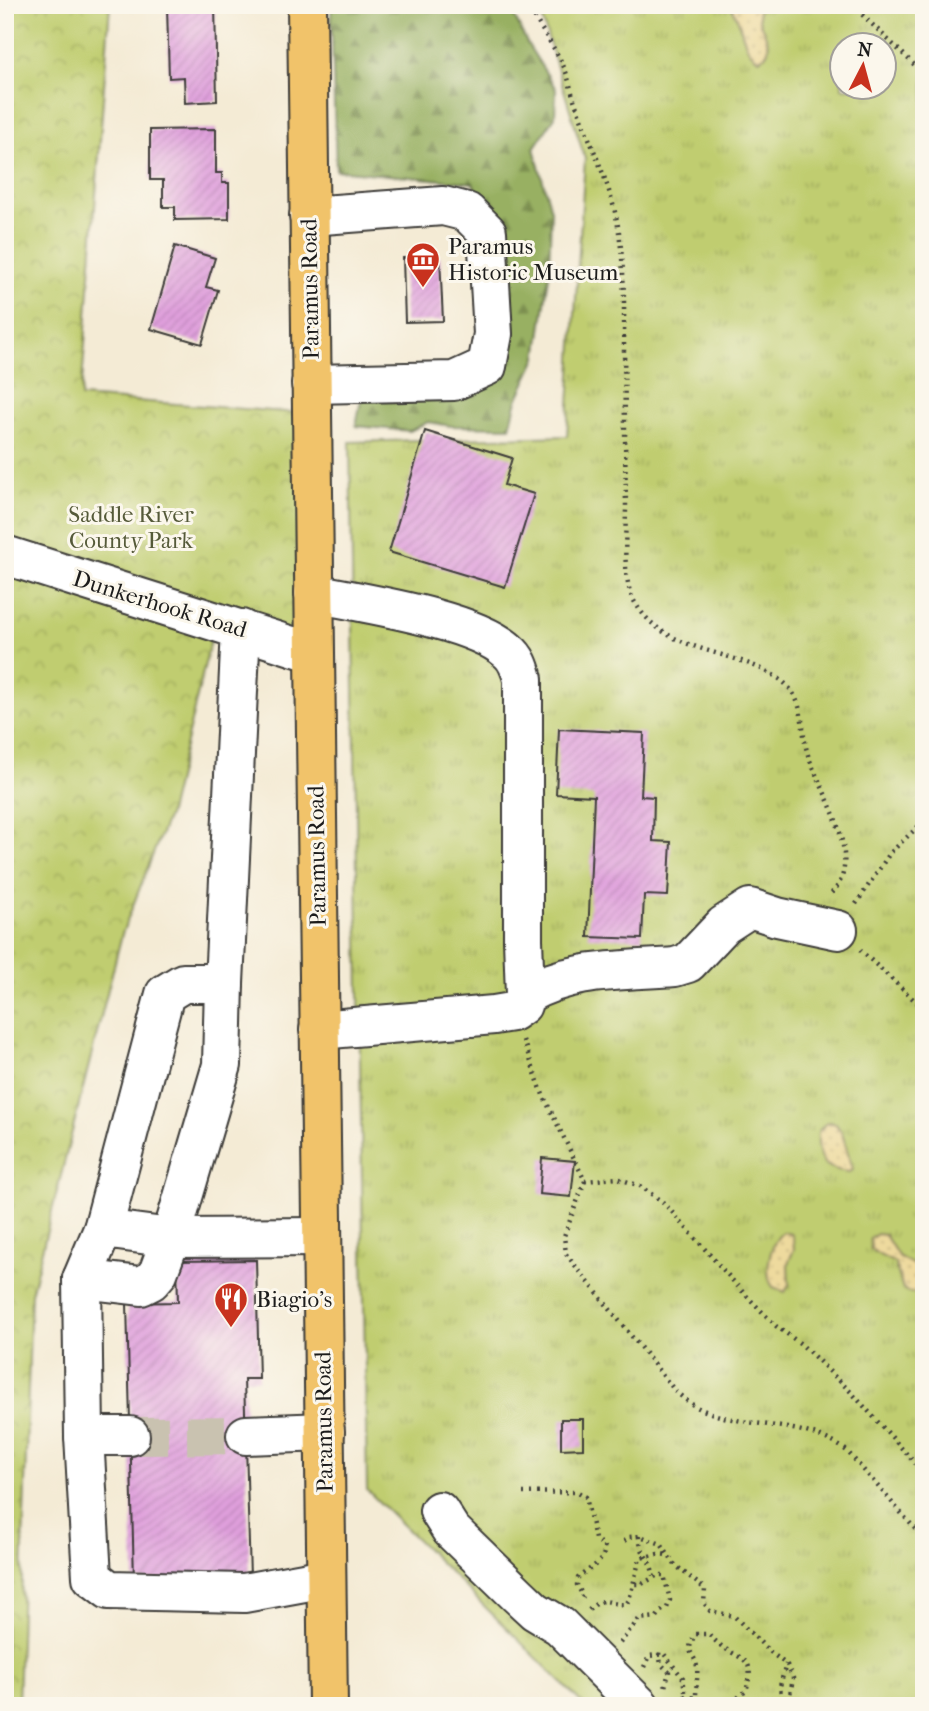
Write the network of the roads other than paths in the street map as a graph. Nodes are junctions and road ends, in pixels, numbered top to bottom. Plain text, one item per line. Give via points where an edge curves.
1 (307, 5) edge
2 (309, 216) junction
3 (311, 384) junction
4 (5, 555) edge
5 (314, 593) junction
6 (242, 629) junction
7 (314, 653) junction
8 (830, 915) road end
9 (224, 983) junction
10 (525, 995) junction
11 (319, 1030) junction
12 (103, 1229) junction
13 (322, 1237) junction
14 (171, 1238) junction
15 (82, 1279) junction
16 (325, 1432) junction
17 (246, 1435) tunnel mouth
18 (84, 1436) junction
19 (130, 1436) tunnel mouth
20 (439, 1511) dead end
21 (326, 1578) junction
22 (654, 1691) edge
23 (328, 1706) edge

1 - 2 main road, Paramus Road
2 - 3 main road, Paramus Road
2 - 3 street via 443,206 467,212 487,232 494,334 488,366 454,382
3 - 5 main road, Paramus Road
4 - 6 street, Dunkerhook Road
5 - 7 main road, Paramus Road
5 - 10 street via 446,622 494,642 515,658 523,679
6 - 7 street, Dunkerhook Road
6 - 9 street
7 - 11 main road, Paramus Road
8 - 10 street via 777,917 750,908 724,925 688,963 569,975
9 - 12 street via 183,984 165,995
9 - 14 street via 222,1065
10 - 11 street via 522,1005 512,1012
11 - 13 main road, Paramus Road
12 - 14 street
12 - 15 street
13 - 14 street
13 - 16 main road, Paramus Road
14 - 15 street via 158,1273 141,1286
15 - 18 street
16 - 17 street
16 - 21 main road, Paramus Road
18 - 19 street
18 - 21 street via 92,1577 109,1590 244,1593
20 - 22 street via 451,1530 535,1611
21 - 23 main road, Paramus Road

